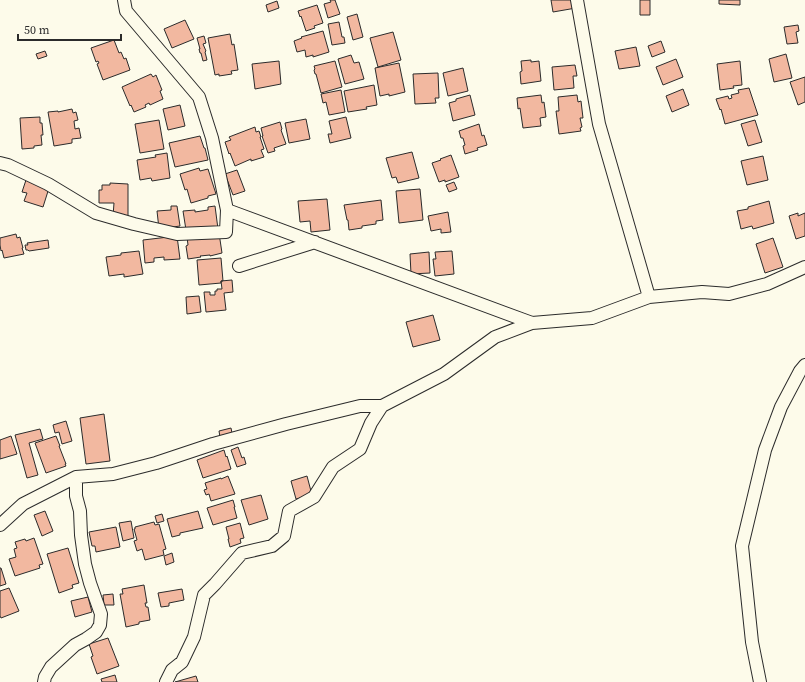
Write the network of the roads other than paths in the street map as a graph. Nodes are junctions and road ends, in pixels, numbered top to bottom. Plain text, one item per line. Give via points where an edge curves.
1 (124, 0) edge
2 (577, 0) edge
3 (0, 163) edge
4 (227, 210) junction
5 (315, 242) junction
6 (239, 266) dead end
7 (805, 267) edge
8 (649, 298) junction
9 (532, 323) junction
10 (805, 365) edge
11 (382, 406) junction
12 (76, 477) junction
13 (0, 525) edge
14 (44, 682) edge
15 (166, 682) edge
16 (760, 682) edge

1 - 4 street via 126,11 199,97 212,138
2 - 8 street via 599,124
3 - 4 street via 48,184 96,213 176,234 226,232
4 - 5 street
5 - 6 street
5 - 9 street
7 - 8 street via 767,284 729,294 702,292
8 - 9 street via 592,318
9 - 11 street via 495,337 444,374
10 - 16 street via 781,407 765,450 742,546 752,642
11 - 12 street via 360,406 286,424 113,474
11 - 15 street via 371,423 360,449 332,467 314,497 289,511 284,536 272,546 242,553 204,595 194,637 182,662 172,670
12 - 13 street via 23,504
12 - 14 street via 85,564 101,614 100,625 96,632 75,645 51,667

